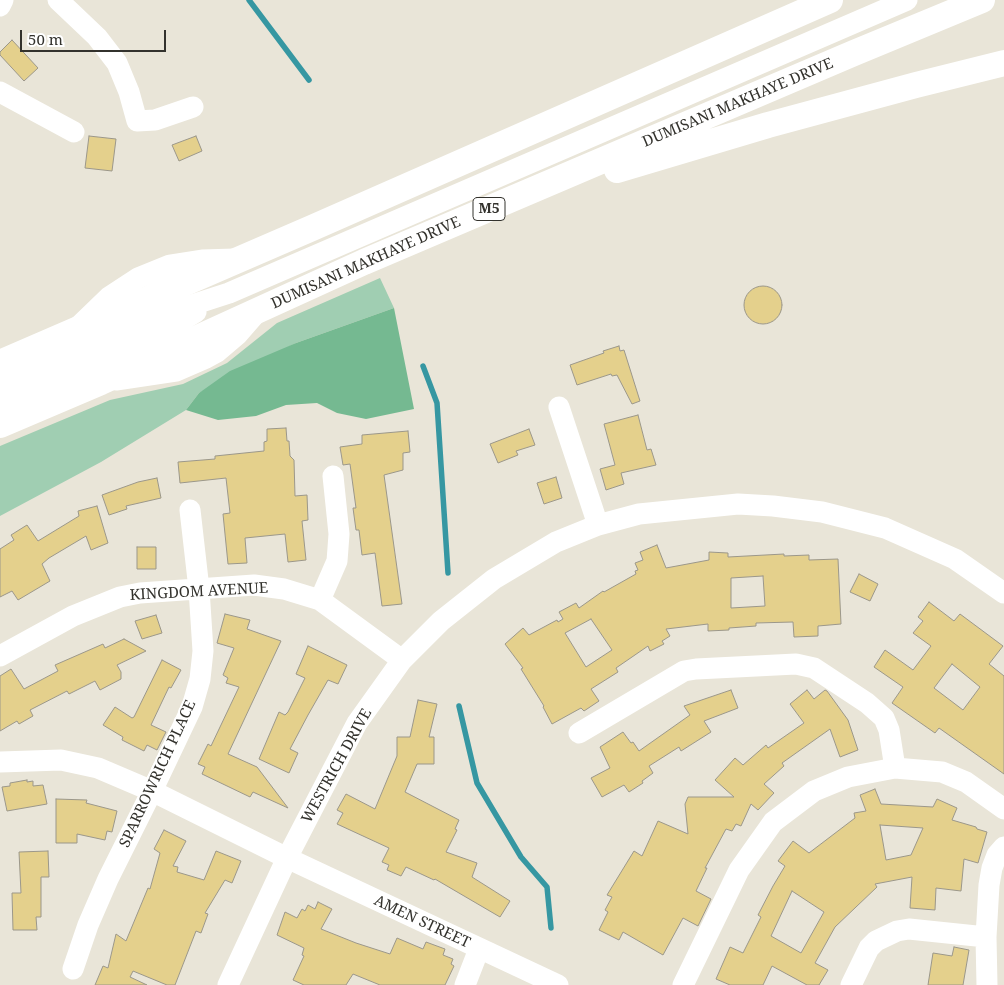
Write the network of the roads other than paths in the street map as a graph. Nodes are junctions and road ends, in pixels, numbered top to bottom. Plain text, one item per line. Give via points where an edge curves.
1 (3, 0) edge
2 (58, 0) edge
3 (830, 0) edge
4 (907, 0) edge
5 (982, 0) edge
6 (0, 6) edge
7 (1004, 63) edge
8 (0, 92) edge
9 (193, 107) dead end
10 (74, 132) dead end
11 (493, 207) junction
12 (229, 293) junction
13 (0, 363) edge
14 (0, 382) edge
15 (0, 402) edge
16 (559, 407) dead end
17 (0, 424) edge
18 (333, 476) dead end
19 (190, 510) dead end
20 (598, 525) junction
21 (199, 589) junction
22 (1004, 593) edge
23 (320, 600) junction
24 (0, 656) edge
25 (402, 660) junction
26 (579, 734) dead end
27 (0, 762) edge
28 (895, 768) junction
29 (152, 791) junction
30 (1004, 809) edge
31 (1004, 847) edge
32 (287, 858) junction
33 (986, 937) junction
34 (480, 949) junction
35 (73, 969) dead end
36 (228, 985) edge
37 (465, 985) edge
38 (558, 985) edge
39 (682, 985) edge
40 (851, 985) edge
41 (987, 985) edge

1 - 6 street
2 - 9 street via 97,37 117,64 137,121 155,120
3 - 13 main road
4 - 12 street
5 - 11 main road, DUMISANI MAKHAYE DRIVE / M5
7 - 11 main road via 768,125
8 - 10 street
11 - 17 main road, DUMISANI MAKHAYE DRIVE / M5
12 - 14 street via 158,316
12 - 15 street via 163,332
16 - 20 street
18 - 23 street via 339,534 337,560
19 - 21 street, SPARROWRICH PLACE
20 - 22 street, WESTRICH DRIVE via 639,514 738,504 822,512 885,528 955,559
20 - 25 street, WESTRICH DRIVE via 556,542 494,579 440,621
21 - 23 street, KINGDOM AVENUE via 270,586
21 - 24 street, KINGDOM AVENUE via 120,597 73,616
21 - 29 street, SPARROWRICH PLACE via 203,651 200,680 192,707
23 - 25 street, KINGDOM AVENUE
25 - 32 street, WESTRICH DRIVE via 357,723
26 - 28 street via 684,671 796,664 814,668 868,703 884,718
27 - 29 street, AMEN STREET via 61,760 79,763
28 - 30 street via 942,772 966,782
28 - 39 street via 848,777 814,791 773,822 739,870
29 - 32 street, AMEN STREET
29 - 35 street, SPARROWRICH PLACE via 108,879
31 - 33 street via 992,868
32 - 34 street, AMEN STREET
32 - 36 street, WESTRICH DRIVE
33 - 40 street via 909,929 897,931 869,948
33 - 41 street
34 - 37 street
34 - 38 street, AMEN STREET

